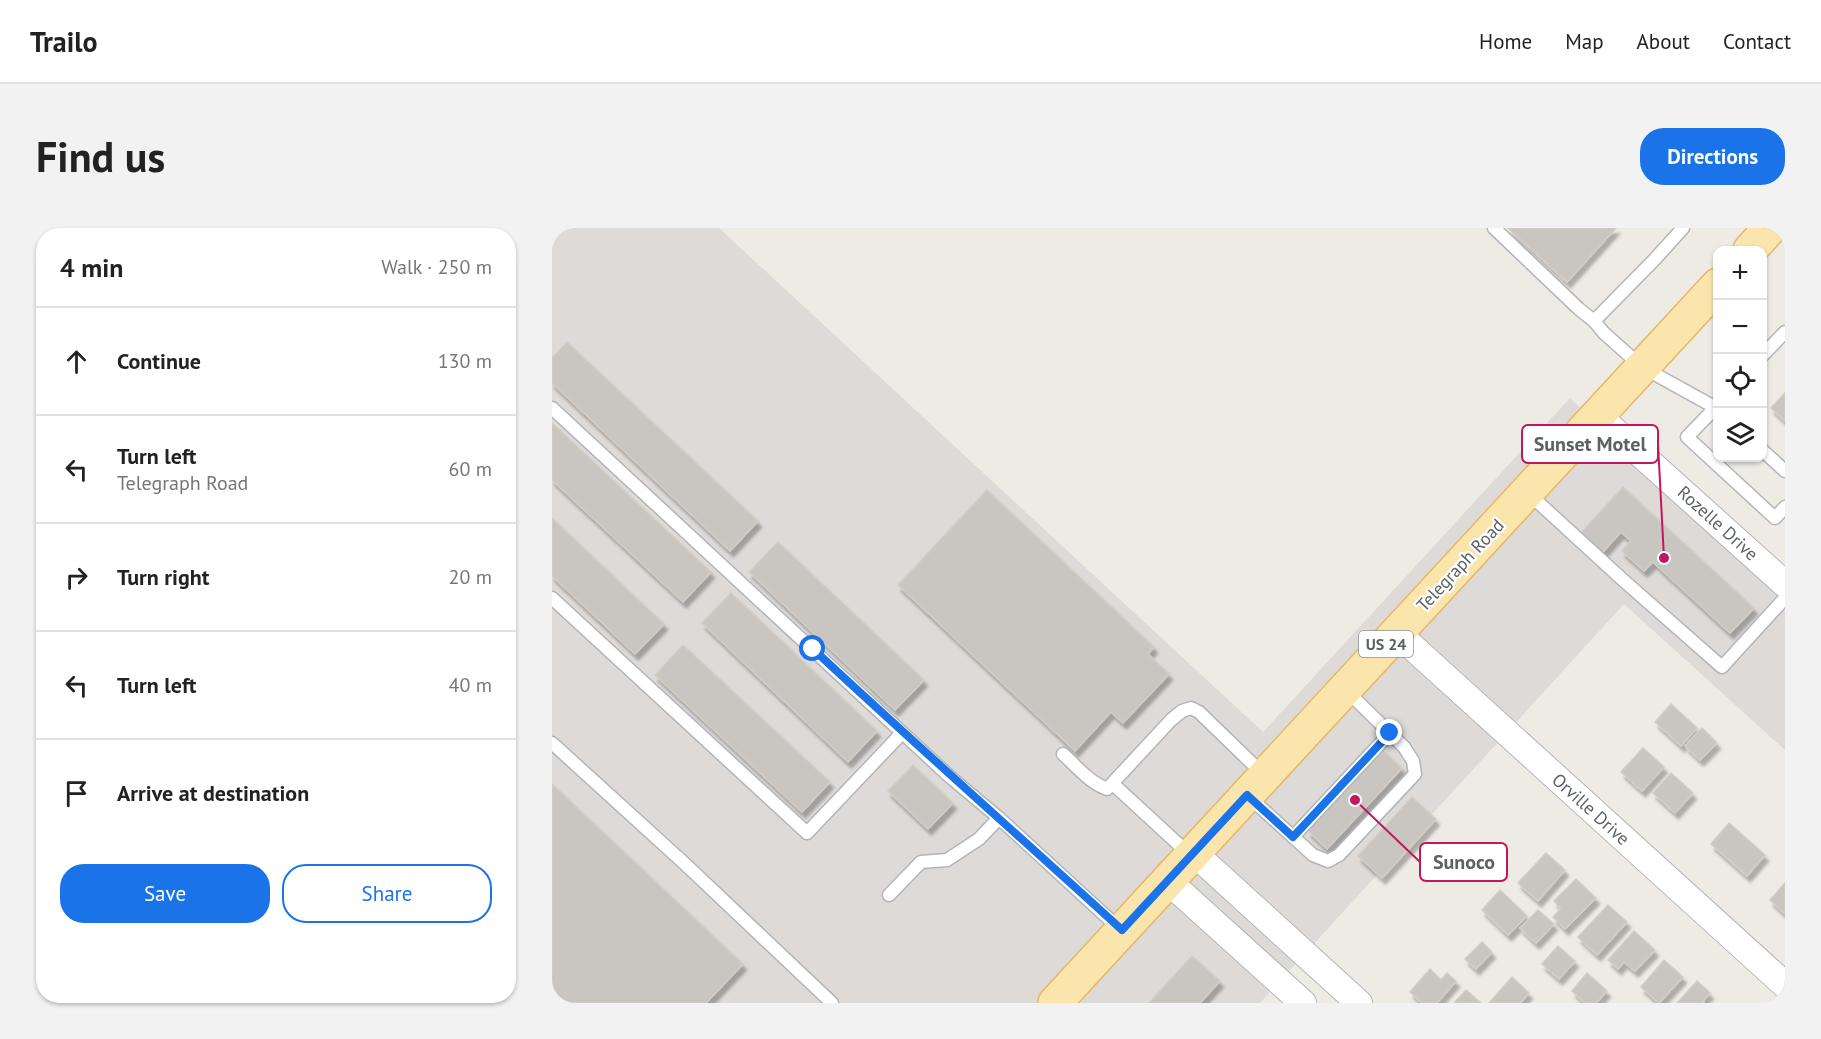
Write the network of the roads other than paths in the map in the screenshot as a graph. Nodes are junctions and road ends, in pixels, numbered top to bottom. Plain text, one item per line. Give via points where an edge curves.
1 (1494, 228) edge
2 (1683, 228) edge
3 (1770, 228) edge
4 (1754, 246) edge
5 (1713, 290) edge
6 (1594, 321) junction
7 (1785, 332) edge
8 (1764, 354) edge
9 (1642, 367) junction
10 (1713, 405) edge
11 (552, 408) edge
12 (1716, 408) edge
13 (1597, 415) junction
14 (1767, 455) edge
15 (1785, 471) edge
16 (1527, 492) junction
17 (1785, 507) edge
18 (1785, 584) edge
19 (552, 598) edge
20 (1785, 598) edge
21 (1397, 633) junction
22 (1345, 689) junction
23 (902, 733) junction
24 (1390, 733) junction
25 (552, 743) edge
26 (1063, 754) dead end
27 (1113, 784) junction
28 (1256, 785) junction
29 (999, 818) junction
30 (1293, 837) junction
31 (1192, 854) junction
32 (1168, 881) junction
33 (888, 895) dead end
34 (1122, 930) junction
35 (1785, 985) edge
36 (832, 1003) edge
37 (1055, 1003) edge
38 (1303, 1003) edge
39 (1359, 1003) edge

1 - 6 lane
2 - 6 lane
3 - 4 main road
5 - 9 main road, Telegraph Road / US 24
6 - 9 lane
7 - 8 lane
9 - 10 lane
9 - 13 main road, Telegraph Road / US 24
11 - 23 lane
12 - 17 lane via 1687,437 1775,518
13 - 16 main road, Telegraph Road / US 24
13 - 18 street, Rozelle Drive
14 - 15 lane
16 - 20 lane via 1722,667
16 - 21 main road, Telegraph Road / US 24
19 - 23 lane via 807,833
21 - 22 main road, Telegraph Road / US 24
21 - 35 street, Orville Drive
22 - 24 lane
22 - 28 main road, Telegraph Road / US 24
23 - 29 lane
24 - 30 lane
24 - 30 lane via 1413,761 1415,774 1339,855 1328,861 1313,855
25 - 36 lane
26 - 27 lane via 1098,785 1107,789
27 - 28 lane via 1171,720 1191,708 1199,712
27 - 31 lane
28 - 30 lane
28 - 31 main road, Telegraph Road / US 24
29 - 33 lane via 979,839 947,860 921,862
29 - 34 lane
31 - 32 main road, Telegraph Road / US 24
31 - 39 street
32 - 34 main road, Telegraph Road / US 24
32 - 38 street
34 - 37 main road, Telegraph Road / US 24

